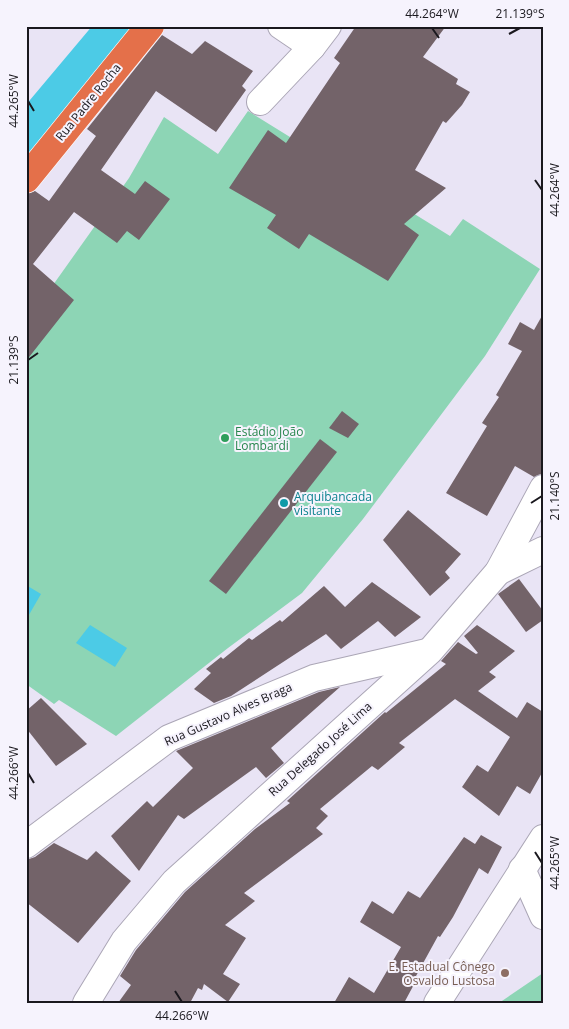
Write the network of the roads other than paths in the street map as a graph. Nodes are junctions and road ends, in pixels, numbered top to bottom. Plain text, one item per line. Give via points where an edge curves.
1 (150, 26) edge
2 (282, 26) edge
3 (328, 26) edge
4 (312, 47) junction
5 (260, 102) dead end
6 (26, 178) edge
7 (543, 488) edge
8 (543, 550) edge
9 (498, 572) junction
10 (430, 651) junction
11 (543, 838) edge
12 (26, 845) edge
13 (522, 869) junction
14 (543, 916) edge
15 (86, 1003) edge
16 (436, 1003) edge

1 - 6 highway, Rua Padre Rocha
2 - 4 street
3 - 4 street
4 - 5 street
7 - 9 street, Rua Delegado José Lima
8 - 9 street
9 - 10 street, Rua Delegado José Lima
10 - 12 street, Rua Gustavo Alves Braga via 314,678 169,738
10 - 15 street, Rua Delegado José Lima via 174,882 124,941
11 - 13 street
13 - 14 street
13 - 16 street

